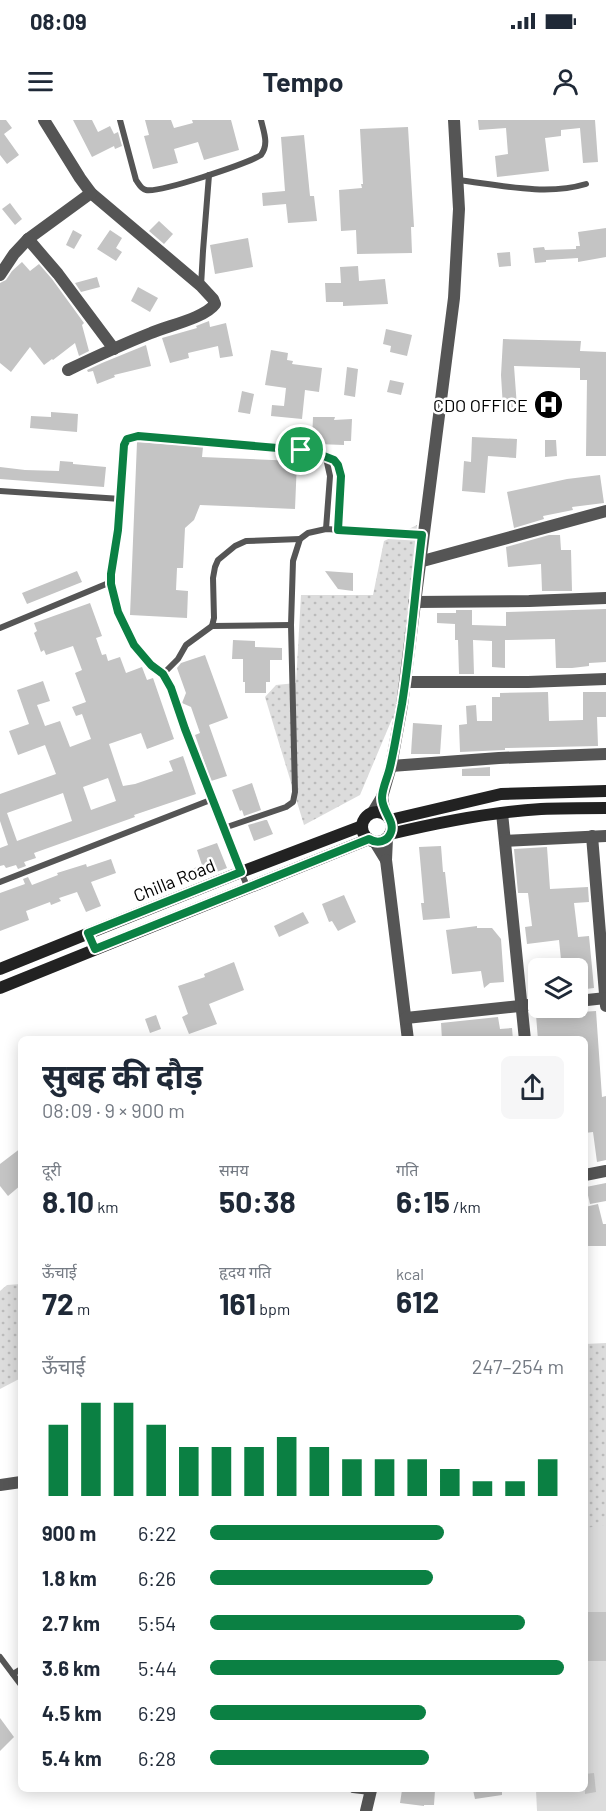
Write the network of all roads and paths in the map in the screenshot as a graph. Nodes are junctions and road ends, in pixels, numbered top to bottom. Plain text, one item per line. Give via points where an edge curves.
1 (44, 120) edge
2 (120, 120) edge
3 (261, 120) edge
4 (454, 120) edge
5 (209, 175) junction
6 (457, 180) junction
7 (586, 184) dead end
8 (91, 193) junction
9 (28, 239) junction
10 (0, 275) edge
11 (201, 286) junction
12 (114, 349) junction
13 (68, 370) dead end
14 (326, 458) junction
15 (0, 491) edge
16 (121, 499) junction
17 (606, 511) edge
18 (326, 529) junction
19 (338, 530) junction
20 (422, 535) junction
21 (300, 539) junction
22 (419, 562) junction
23 (111, 582) junction
24 (606, 598) edge
25 (414, 602) junction
26 (291, 625) junction
27 (212, 626) junction
28 (0, 628) edge
29 (163, 674) junction
30 (606, 679) edge
31 (405, 682) junction
32 (606, 754) edge
33 (391, 766) junction
34 (606, 791) edge
35 (213, 800) junction
36 (606, 808) edge
37 (502, 813) junction
38 (383, 815) junction
39 (362, 826) junction
40 (224, 828) junction
41 (592, 836) junction
42 (606, 836) edge
43 (380, 838) junction
44 (505, 841) junction
45 (241, 872) junction
46 (0, 882) edge
47 (248, 888) junction
48 (602, 915) edge
49 (88, 933) junction
50 (95, 949) junction
51 (0, 969) edge
52 (0, 988) edge
53 (606, 998) edge
54 (588, 1000) edge
55 (522, 1005) junction
56 (528, 1005) edge
57 (606, 1006) edge
58 (406, 1018) junction
59 (408, 1036) edge
60 (525, 1036) edge
61 (606, 1171) edge
62 (588, 1174) edge
63 (18, 1482) edge
64 (0, 1485) edge
65 (0, 1656) edge
66 (18, 1672) edge
67 (13, 1674) junction
68 (18, 1681) edge
69 (371, 1792) edge
70 (366, 1811) edge

1 - 8 street
2 - 5 lane via 136,180 146,190
3 - 5 lane via 266,141 261,156
4 - 6 street
5 - 11 lane
6 - 7 lane via 538,189 570,189
6 - 20 street via 454,298
8 - 9 street
8 - 11 street
9 - 10 street
9 - 12 street
11 - 12 street via 213,298 215,304 211,309
12 - 13 street
14 - 16 lane via 301,450 132,437 124,445
14 - 18 lane via 330,476
14 - 19 lane via 334,460 341,471
15 - 16 lane
16 - 23 lane
17 - 22 street
18 - 19 lane
18 - 21 lane
19 - 20 lane
20 - 22 street
21 - 26 lane via 293,561
21 - 27 lane via 246,541 218,560 213,578
22 - 25 street
23 - 28 lane
23 - 29 lane via 118,612 134,645
24 - 25 street
25 - 31 street
26 - 27 lane
26 - 40 lane via 293,802
27 - 29 lane via 186,645
29 - 35 lane
30 - 31 street
31 - 33 street
32 - 33 street
33 - 38 street via 382,797
34 - 38 main road via 501,794
35 - 40 lane
35 - 46 lane
36 - 37 main road
37 - 43 main road via 448,820
37 - 44 street
38 - 39 main road via 365,818
38 - 43 main road via 392,824
39 - 43 main road via 363,831
39 - 45 main road, Chilla Road
40 - 45 lane
41 - 42 street
41 - 44 street
41 - 48 street
43 - 47 main road
43 - 58 street
44 - 55 street
45 - 47 lane
45 - 49 main road, Chilla Road
47 - 50 main road
48 - 53 street
49 - 50 main road
49 - 51 main road, Chilla Road
50 - 52 main road
53 - 54 street
53 - 57 street
55 - 56 street
55 - 58 street
55 - 60 street
58 - 59 street
61 - 62 street
63 - 64 street
65 - 67 lane
66 - 67 lane
67 - 68 lane
69 - 70 street

